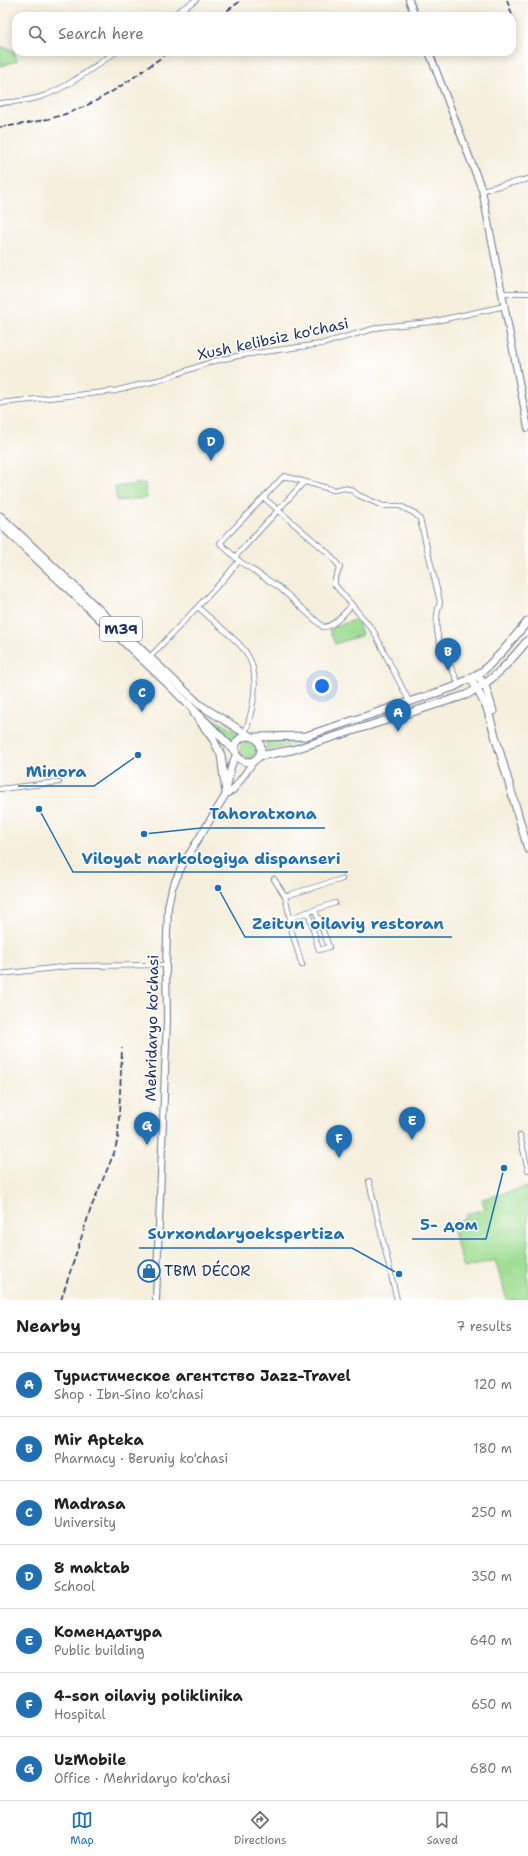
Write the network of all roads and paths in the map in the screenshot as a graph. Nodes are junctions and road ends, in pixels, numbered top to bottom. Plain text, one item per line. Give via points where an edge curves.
1 (196, 0) edge
2 (409, 0) edge
3 (177, 12) edge
4 (414, 12) edge
5 (110, 56) edge
6 (431, 56) edge
7 (0, 103) edge
8 (528, 179) edge
9 (482, 190) junction
10 (503, 293) junction
11 (528, 293) edge
12 (505, 306) junction
13 (0, 404) edge
14 (528, 428) edge
15 (304, 482) junction
16 (264, 498) junction
17 (278, 510) junction
18 (0, 516) edge
19 (0, 524) edge
20 (234, 557) junction
21 (239, 561) junction
22 (352, 605) junction
23 (198, 607) junction
24 (528, 621) edge
25 (528, 640) edge
26 (150, 656) junction
27 (474, 676) junction
28 (459, 684) junction
29 (481, 687) junction
30 (410, 703) junction
31 (192, 709) junction
32 (249, 735) junction
33 (235, 753) junction
34 (257, 759) junction
35 (59, 782) dead end
36 (0, 789) edge
37 (226, 794) junction
38 (528, 832) edge
39 (528, 849) edge
40 (274, 879) dead end
41 (342, 879) dead end
42 (285, 896) junction
43 (335, 904) dead end
44 (315, 910) junction
45 (308, 912) junction
46 (290, 918) junction
47 (166, 965) junction
48 (302, 965) dead end
49 (0, 974) edge
50 (520, 1136) dead end
51 (528, 1166) edge
52 (369, 1181) dead end
53 (156, 1300) edge
54 (397, 1300) edge

1 - 3 street
2 - 4 main road
5 - 7 street via 44,96
6 - 9 main road
8 - 9 street
9 - 10 main road
10 - 11 street
10 - 12 main road
12 - 13 street, Xush kelibsiz ko'chasi via 431,322 380,327 321,344 214,361 163,379 115,391
12 - 14 main road
15 - 16 street via 284,476
15 - 17 street
15 - 28 street via 334,490 352,490 383,506 400,506 420,519 440,602 436,614 436,632
16 - 17 street
16 - 20 street via 220,543
17 - 20 street
17 - 22 street via 328,553 340,567 335,585
18 - 26 main road, M39
19 - 31 main road, M39
20 - 21 street
21 - 22 street via 280,588 323,627 340,618
21 - 23 street
22 - 30 street via 373,630
23 - 26 street
23 - 32 street via 244,649 252,664 255,696
24 - 27 main road via 502,652
25 - 29 main road via 496,676
26 - 32 main road, M39 via 200,705
27 - 28 main road
27 - 29 main road
28 - 30 main road
29 - 34 main road via 466,695
29 - 38 main road
29 - 39 main road
30 - 32 main road via 306,736
31 - 33 main road, M39
31 - 37 main road via 196,719 213,739 221,756
32 - 33 main road via 238,740
32 - 34 main road via 261,746
33 - 34 main road via 244,762
33 - 37 main road
34 - 37 main road via 233,790
35 - 36 street
37 - 47 main road, Мehridaryo ko'chasi via 193,847 172,888 168,907
40 - 42 street
41 - 42 street
42 - 46 street
43 - 44 street
44 - 45 street
44 - 45 street via 329,947 319,950
45 - 46 street
46 - 48 street
47 - 49 street via 72,966
47 - 53 main road, Мehridaryo ko'chasi via 167,1019
50 - 51 street
52 - 54 street

